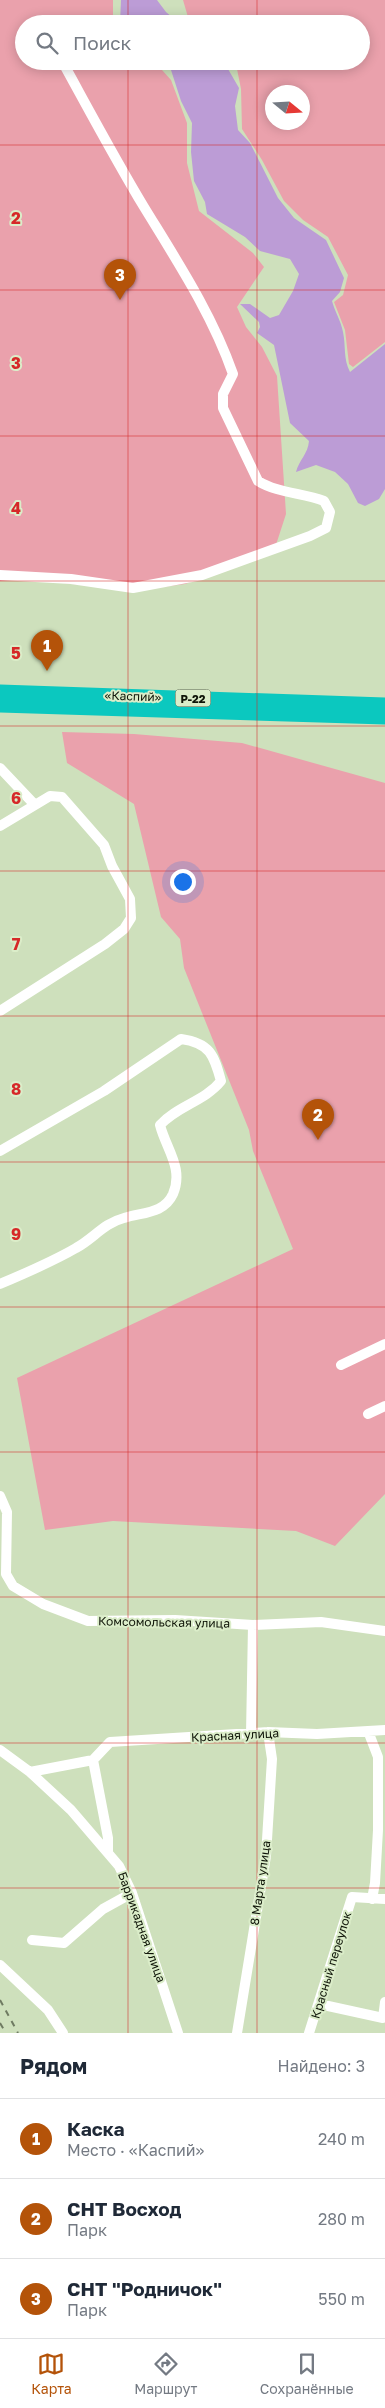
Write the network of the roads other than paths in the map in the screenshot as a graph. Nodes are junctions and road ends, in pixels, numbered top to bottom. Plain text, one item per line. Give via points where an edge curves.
1 (67, 70) edge
2 (0, 575) edge
3 (0, 692) edge
4 (0, 705) edge
5 (385, 705) edge
6 (385, 717) edge
7 (0, 768) edge
8 (34, 804) junction
9 (0, 826) edge
10 (0, 1011) edge
11 (0, 1151) edge
12 (0, 1284) edge
13 (385, 1344) edge
14 (340, 1365) dead end
15 (385, 1406) edge
16 (368, 1414) dead end
17 (0, 1496) edge
18 (253, 1625) junction
19 (385, 1631) edge
20 (385, 1730) edge
21 (368, 1731) junction
22 (268, 1732) junction
23 (252, 1734) junction
24 (0, 1750) edge
25 (93, 1760) junction
26 (30, 1772) junction
27 (382, 1790) edge
28 (108, 1851) junction
29 (132, 1893) junction
30 (372, 1899) junction
31 (385, 1900) edge
32 (32, 1940) dead end
33 (0, 1965) edge
34 (385, 2002) edge
35 (319, 2004) junction
36 (62, 2033) edge
37 (178, 2033) edge
38 (237, 2033) edge
39 (310, 2033) edge

1 - 2 street via 124,173 195,290 225,350 233,374 223,394 223,408 258,481 268,487 324,501 330,512 326,528 310,536 194,577 133,588 71,579
3 - 5 highway, «Каспий» / Р-22
4 - 6 highway, «Каспий» / Р-22
7 - 8 street
8 - 9 street
8 - 10 street via 50,796 62,796 104,845 130,900 131,918 124,929 105,944
11 - 12 street via 104,1091 181,1039 206,1047 215,1060 221,1081 213,1091 168,1116 160,1125 178,1176 163,1207 104,1226 78,1247
13 - 14 street
15 - 16 street
17 - 18 street, Комсомольская улица via 7,1512 6,1574 13,1586 43,1604 88,1621 174,1620
18 - 19 street, Комсомольская улица via 321,1622
18 - 23 street
20 - 21 street, Красная улица
21 - 22 street, Красная улица
21 - 27 street via 378,1757
22 - 23 street, Красная улица
22 - 38 street, 8 Марта улица via 272,1759 266,1856
23 - 25 street, Красная улица via 110,1742
24 - 26 street, Баррикадная улица
25 - 26 street
25 - 28 street
26 - 28 street, Баррикадная улица
27 - 30 street
28 - 29 street, Баррикадная улица
29 - 32 street via 103,1909 64,1943
29 - 37 street, Баррикадная улица
30 - 31 street
30 - 35 street, Красный переулок via 352,1897
33 - 36 street via 48,2010
34 - 35 street via 383,2018
35 - 39 street, Красный переулок

